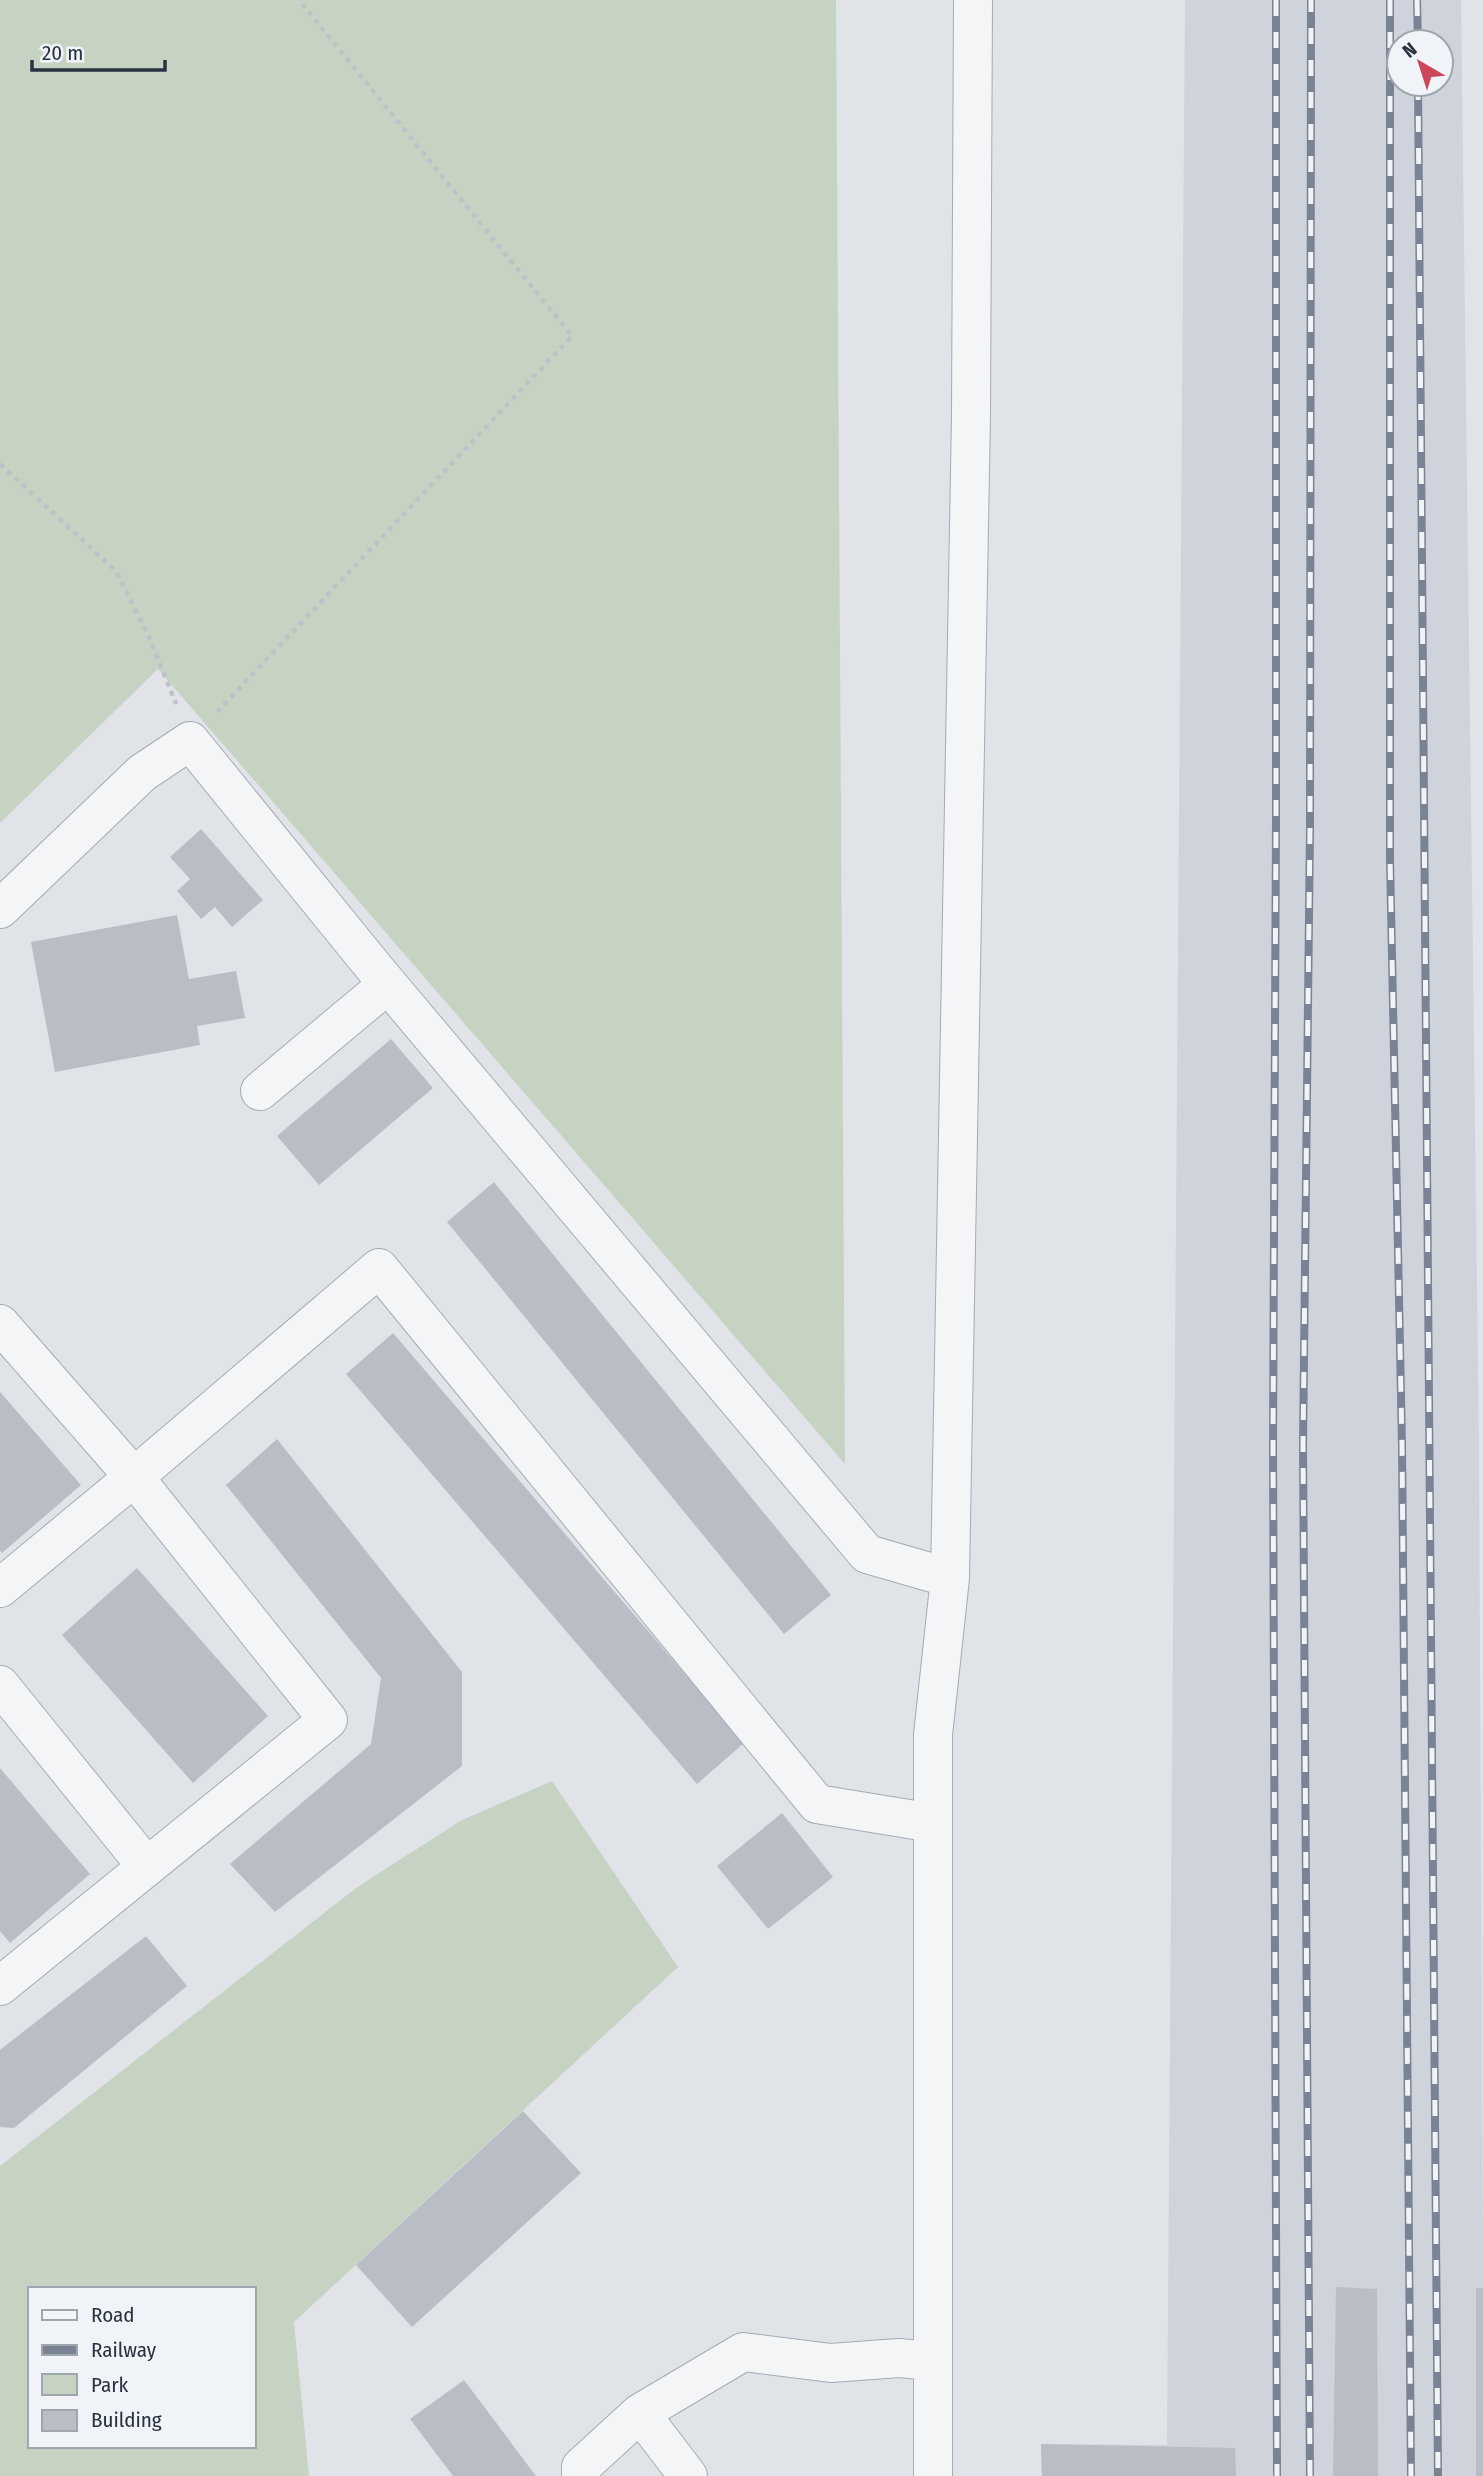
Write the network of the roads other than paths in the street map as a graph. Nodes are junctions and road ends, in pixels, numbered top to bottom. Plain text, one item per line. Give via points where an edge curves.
1 (973, 0) edge
2 (0, 909) edge
3 (388, 984) junction
4 (260, 1091) dead end
5 (0, 1324) edge
6 (134, 1478) junction
7 (950, 1578) junction
8 (0, 1588) edge
9 (0, 1685) edge
10 (933, 1823) junction
11 (147, 1867) junction
12 (0, 1986) edge
13 (932, 2361) junction
14 (640, 2413) junction
15 (581, 2476) edge
16 (688, 2476) edge
17 (933, 2476) edge

1 - 7 street via 971,415
2 - 3 street via 142,773 190,741
3 - 4 street
3 - 7 street via 867,1554
5 - 6 street
6 - 8 street
6 - 10 street via 379,1268 817,1804
6 - 11 street via 328,1720
7 - 10 street via 933,1735
9 - 11 street
10 - 13 street
11 - 12 street
13 - 14 street via 831,2362 743,2352
13 - 17 street
14 - 15 street via 581,2467
14 - 16 street

